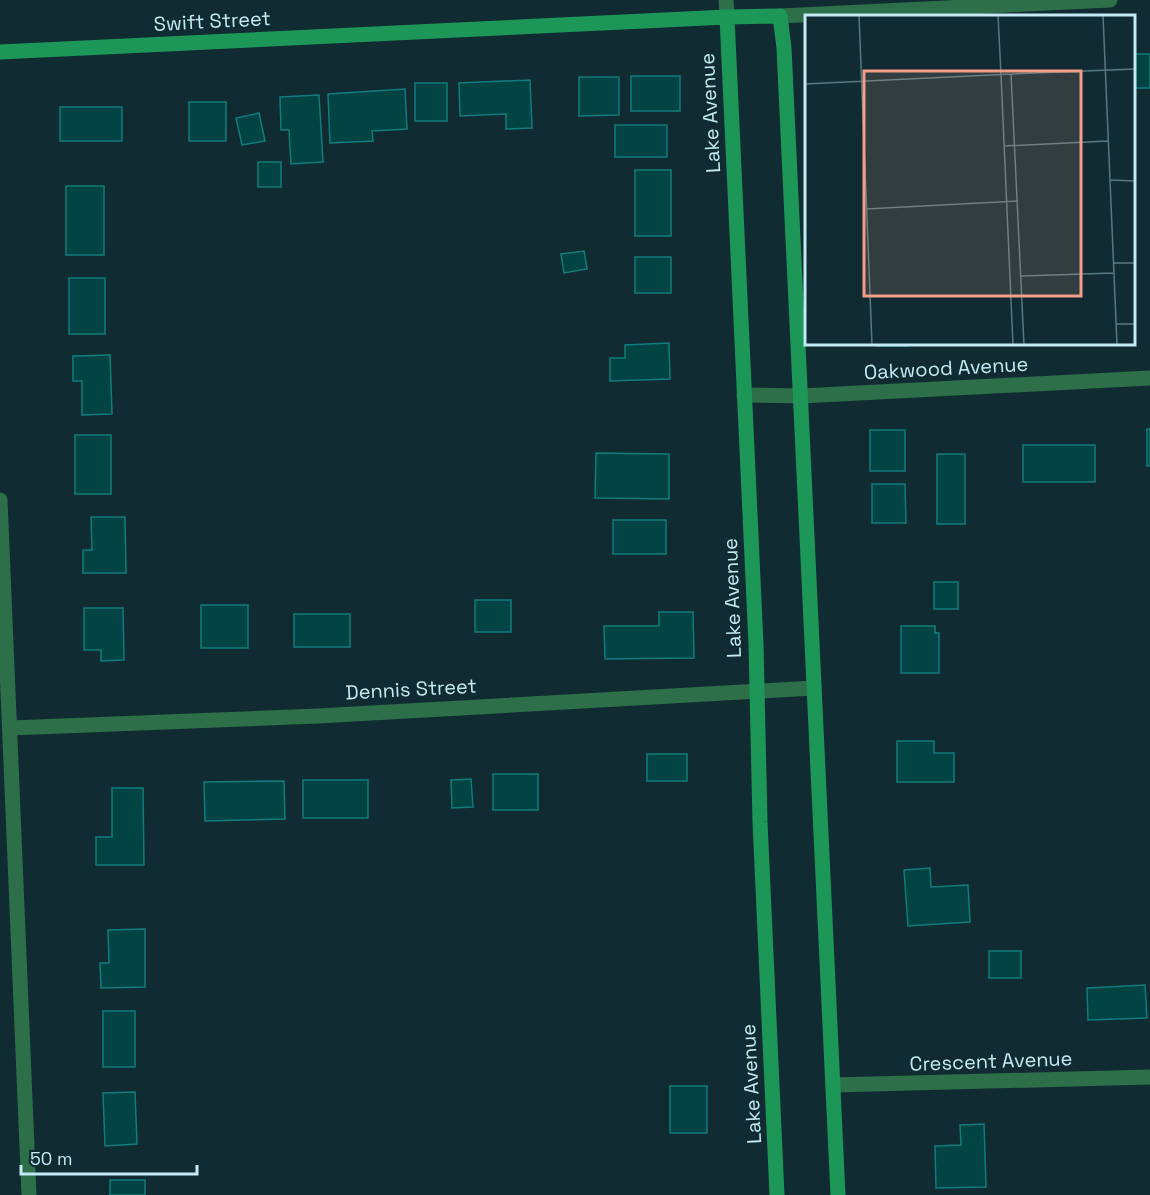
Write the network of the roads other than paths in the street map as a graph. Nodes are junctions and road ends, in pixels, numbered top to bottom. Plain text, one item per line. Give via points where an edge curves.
1 (726, 0) edge
2 (1110, 0) edge
3 (780, 16) junction
4 (727, 17) junction
5 (0, 52) edge
6 (1150, 378) edge
7 (744, 395) junction
8 (801, 396) junction
9 (0, 500) edge
10 (814, 688) junction
11 (756, 692) junction
12 (10, 728) junction
13 (1150, 1077) edge
14 (833, 1085) junction
15 (29, 1195) edge
16 (777, 1195) edge
17 (838, 1195) edge

1 - 4 street, Lake Avenue
2 - 3 street, Swift Street
3 - 4 main road, Swift Street
3 - 8 main road
4 - 5 main road, Swift Street
4 - 7 main road, Lake Avenue
6 - 8 street, Oakwood Avenue
7 - 8 street, Oakwood Avenue
7 - 11 main road, Lake Avenue
8 - 10 main road
9 - 12 street
10 - 11 street, Dennis Street
10 - 14 main road
11 - 12 street, Dennis Street
11 - 16 main road, Lake Avenue
12 - 15 street
13 - 14 street, Crescent Avenue
14 - 17 main road

